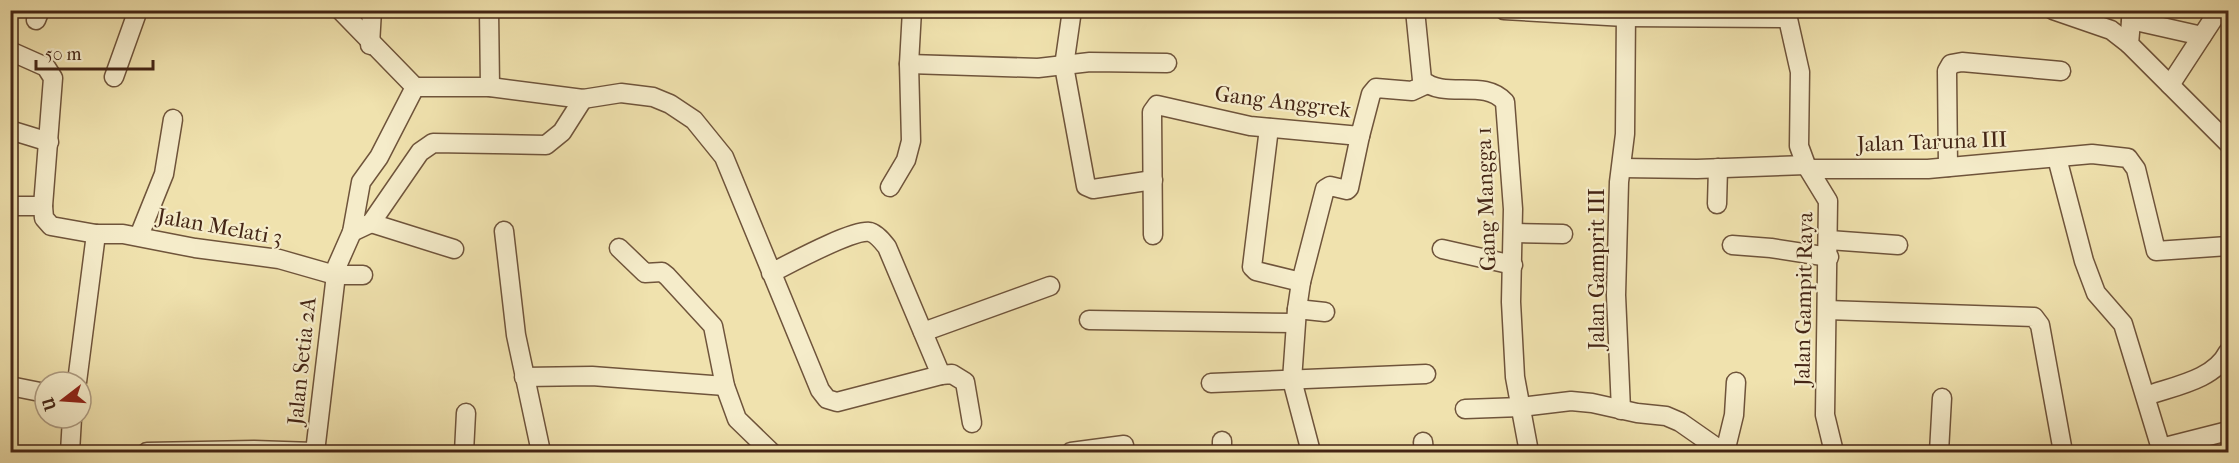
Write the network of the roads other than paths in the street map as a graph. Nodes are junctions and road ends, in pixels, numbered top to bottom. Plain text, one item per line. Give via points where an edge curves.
1 (138, 10) edge
2 (340, 10) edge
3 (372, 10) edge
4 (489, 10) edge
5 (912, 10) edge
6 (1072, 10) edge
7 (1415, 10) edge
8 (1504, 10) edge
9 (2053, 10) edge
10 (2219, 10) edge
11 (1543, 12) edge
12 (1625, 14) edge
13 (1786, 14) edge
14 (1717, 15) edge
15 (2132, 15) edge
16 (2202, 36) junction
17 (2129, 44) junction
18 (370, 45) junction
19 (10, 51) edge
20 (1167, 63) dead end
21 (909, 64) junction
22 (1064, 66) junction
23 (2061, 71) dead end
24 (114, 77) dead end
25 (1427, 84) junction
26 (2170, 85) junction
27 (415, 87) junction
28 (490, 87) junction
29 (583, 99) junction
30 (173, 119) dead end
31 (1269, 128) junction
32 (10, 130) edge
33 (1360, 135) junction
34 (49, 142) junction
35 (2229, 142) edge
36 (2057, 158) junction
37 (1807, 167) junction
38 (1948, 167) junction
39 (1622, 168) junction
40 (1718, 168) junction
41 (1153, 180) junction
42 (890, 187) dead end
43 (1717, 204) dead end
44 (10, 206) edge
45 (42, 206) junction
46 (371, 223) junction
47 (504, 231) dead end
48 (352, 232) junction
49 (1513, 233) junction
50 (96, 234) junction
51 (1563, 234) dead end
52 (1153, 235) dead end
53 (139, 236) junction
54 (1732, 245) dead end
55 (1898, 246) dead end
56 (2229, 246) edge
57 (619, 248) dead end
58 (454, 249) dead end
59 (1442, 249) dead end
60 (1829, 249) junction
61 (1513, 265) junction
62 (771, 273) junction
63 (363, 274) dead end
64 (335, 275) junction
65 (1301, 282) junction
66 (1050, 286) dead end
67 (1827, 310) junction
68 (1325, 312) dead end
69 (1296, 316) junction
70 (1089, 320) dead end
71 (923, 332) junction
72 (2229, 352) edge
73 (79, 370) edge
74 (1426, 374) dead end
75 (941, 375) junction
76 (524, 377) junction
77 (1293, 380) junction
78 (1736, 382) dead end
79 (1211, 383) dead end
80 (10, 386) edge
81 (725, 386) junction
82 (33, 391) edge
83 (2146, 396) junction
84 (1941, 398) dead end
85 (1521, 407) junction
86 (1465, 409) dead end
87 (1621, 410) junction
88 (466, 413) dead end
89 (972, 423) dead end
90 (71, 430) edge
91 (2228, 430) edge
92 (1124, 445) dead end
93 (2161, 450) edge
94 (148, 452) edge
95 (70, 453) edge
96 (315, 453) edge
97 (464, 453) edge
98 (541, 453) edge
99 (771, 453) edge
100 (1071, 453) edge
101 (1311, 453) edge
102 (1529, 453) edge
103 (1724, 453) edge
104 (1834, 453) edge
105 (1939, 453) edge
106 (2063, 453) edge

1 - 24 street
2 - 18 street
3 - 18 street
4 - 28 street
5 - 21 street
6 - 22 street
7 - 25 street via 1420,76
8 - 11 street
9 - 17 street via 2111,30
10 - 16 street
11 - 12 street
12 - 14 street
12 - 39 street
13 - 14 street
13 - 37 street, Jalan Gampit Raya via 1800,72 1799,146
15 - 16 street
15 - 17 street
16 - 26 street
17 - 26 street
18 - 27 street
19 - 34 street via 51,70 54,87
20 - 22 street via 1090,62
21 - 22 street
21 - 42 street via 911,141 906,160
22 - 41 street via 1086,186 1093,189
23 - 38 street via 1951,64 1947,71
25 - 33 street, Gang Anggrek via 1412,91 1376,88
25 - 49 street, Gang Mangga 1 via 1486,90 1498,94 1505,102
26 - 35 street
27 - 28 street
27 - 48 street, Jalan Setia 2A via 379,157 361,182
28 - 29 street
29 - 46 street via 562,132 546,145 433,143 420,153
29 - 62 street via 621,93 653,97 694,120 724,157
30 - 53 street via 162,182
31 - 33 street, Gang Anggrek
31 - 41 street, Gang Anggrek via 1157,105 1152,112
31 - 65 street via 1252,267
32 - 34 street
33 - 65 street via 1349,188 1325,189
34 - 45 street
36 - 38 street, Jalan Taruna III
36 - 56 street, Jalan Taruna III via 2092,154 2128,158 2139,178 2156,251
36 - 83 street via 2088,272 2096,293 2123,324
37 - 38 street, Jalan Taruna III
37 - 40 street, Jalan Gamprit III
37 - 60 street, Jalan Gampit Raya via 1828,201
39 - 40 street, Jalan Gamprit III
39 - 87 street, Jalan Gamprit III via 1616,296
40 - 43 street
41 - 52 street, Gang Anggrek
44 - 45 street
45 - 50 street, Jalan Melati 3 via 44,218 51,226
46 - 48 street
46 - 58 street
47 - 76 street
48 - 64 street, Jalan Setia 2A
49 - 51 street
49 - 61 street, Gang Mangga 1
50 - 53 street, Jalan Melati 3
50 - 73 street
53 - 64 street, Jalan Melati 3 via 279,259
54 - 60 street
55 - 60 street
57 - 81 street via 645,273 662,272 667,276 712,326
59 - 61 street
60 - 67 street, Jalan Gampit Raya
61 - 85 street, Gang Mangga 1 via 1515,377
62 - 71 street via 854,234 870,232 887,248
62 - 75 street via 827,399 837,402
63 - 64 street, Jalan Melati 3
64 - 96 street, Jalan Setia 2A
65 - 69 street
66 - 71 street
67 - 104 street, Jalan Gampit Raya via 1825,415
67 - 106 street via 2034,317 2040,325
68 - 69 street
69 - 70 street
69 - 77 street
71 - 75 street
72 - 83 street via 2213,371
74 - 77 street
75 - 89 street via 952,374 965,382
76 - 81 street via 592,376
76 - 98 street
77 - 79 street
77 - 101 street
78 - 103 street via 1734,415
80 - 82 street
81 - 99 street via 737,418
83 - 93 street
84 - 105 street
85 - 86 street
85 - 87 street via 1571,401
85 - 102 street, Gang Mangga 1
87 - 103 street via 1666,416
88 - 97 street
90 - 95 street
91 - 93 street
92 - 100 street
94 - 96 street

